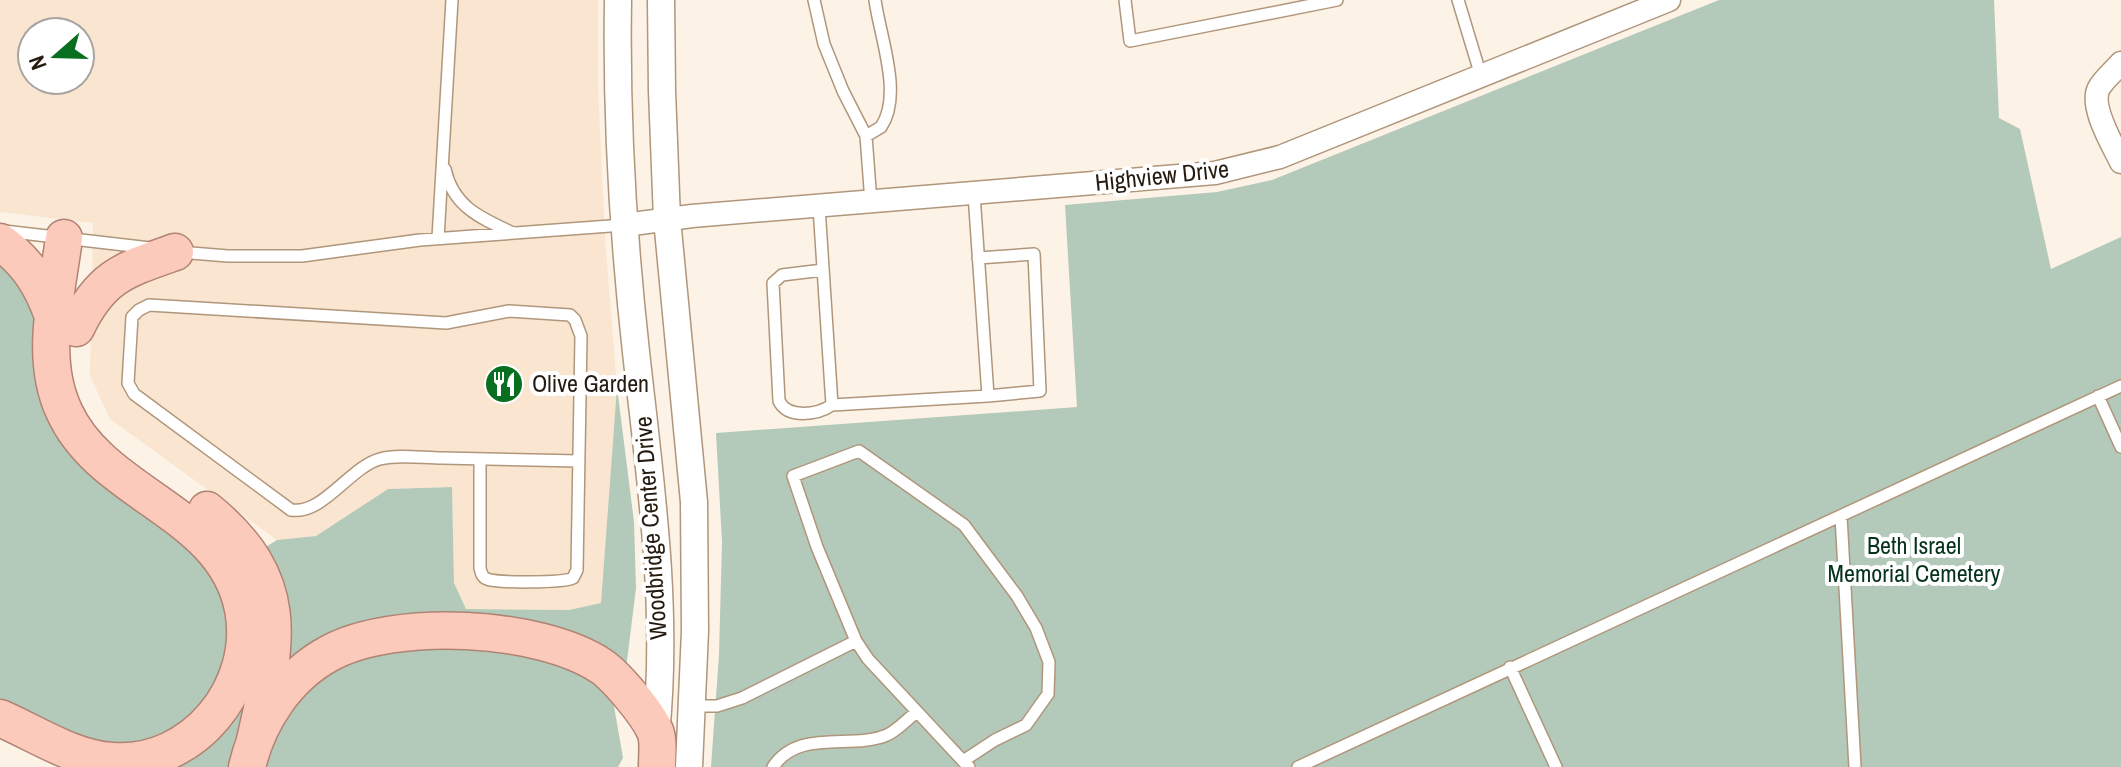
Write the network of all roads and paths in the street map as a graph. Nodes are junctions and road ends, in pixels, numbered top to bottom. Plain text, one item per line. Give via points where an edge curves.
1 (452, 0) edge
2 (618, 0) edge
3 (661, 0) edge
4 (814, 0) edge
5 (875, 0) edge
6 (1125, 0) edge
7 (1337, 0) edge
8 (1458, 0) edge
9 (1669, 0) edge
10 (2121, 63) edge
11 (1481, 76) junction
12 (866, 136) junction
13 (443, 149) junction
14 (2121, 162) edge
15 (974, 194) junction
16 (871, 203) junction
17 (819, 207) junction
18 (667, 219) junction
19 (625, 225) junction
20 (0, 231) edge
21 (514, 233) junction
22 (438, 238) junction
23 (76, 239) junction
24 (0, 242) edge
25 (175, 252) junction
26 (978, 258) junction
27 (823, 270) junction
28 (65, 324) junction
29 (2121, 386) edge
30 (988, 396) junction
31 (2098, 396) junction
32 (832, 405) junction
33 (2121, 447) edge
34 (480, 459) junction
35 (579, 461) junction
36 (1841, 516) junction
37 (856, 641) junction
38 (1510, 667) junction
39 (693, 706) junction
40 (917, 712) junction
41 (0, 718) edge
42 (0, 735) edge
43 (667, 745) edge
44 (251, 754) edge
45 (966, 764) edge
46 (49, 767) edge
47 (689, 767) edge
48 (773, 767) edge
49 (1298, 767) edge
50 (1556, 767) edge
51 (1855, 767) edge

1 - 13 lane
2 - 19 street, Woodbridge Center Drive
3 - 18 street, Woodbridge Center Drive
4 - 12 lane via 824,44
5 - 12 lane via 891,101 881,127
6 - 7 lane via 1130,41
8 - 11 lane
9 - 11 street, Highview Drive
10 - 14 street via 2100,85 2096,98
11 - 15 street, Highview Drive via 1240,169
12 - 16 lane
13 - 21 lane via 448,182 462,205
13 - 22 lane
15 - 16 street, Highview Drive
15 - 26 lane
16 - 17 street, Highview Drive
17 - 18 street, Highview Drive
17 - 27 lane
18 - 19 street, Highview Drive
18 - 39 street, Woodbridge Center Drive via 694,502
19 - 21 lane
19 - 43 street, Woodbridge Center Drive via 655,522
20 - 23 lane
21 - 22 lane
22 - 25 lane via 302,256
23 - 25 lane
23 - 28 highway
24 - 28 highway via 35,275
25 - 28 highway via 109,281
26 - 30 lane
26 - 30 lane via 1034,254 1040,391
27 - 32 lane
27 - 32 lane via 782,275 773,283 779,401 793,413 823,411
28 - 41 highway via 52,345 53,374 71,425 97,456 218,555 243,611 243,655 225,702 207,725 180,745 148,758 88,758
28 - 44 highway via 77,379 97,422 228,528 261,575 274,642
29 - 31 lane
30 - 32 lane
31 - 33 lane
31 - 36 lane
34 - 35 lane
34 - 35 lane via 480,571 487,579 527,581 568,581 576,573
34 - 35 lane via 381,459 314,506 301,511 286,508 134,394 128,378 132,317 149,305 446,323 509,311 570,315 581,336
36 - 38 lane
36 - 51 lane
37 - 39 lane via 742,698
37 - 40 lane
37 - 45 lane via 793,476 859,451 964,525 1023,607 1049,662 1048,694 1026,725 995,740
38 - 49 lane
38 - 50 lane
39 - 43 street, Woodbridge Center Drive
40 - 45 lane
40 - 48 lane via 883,737 806,745 783,755
42 - 46 highway
43 - 44 highway via 610,673 591,660 508,635 419,631 358,640 318,660 278,698
43 - 47 street, Woodbridge Center Drive

